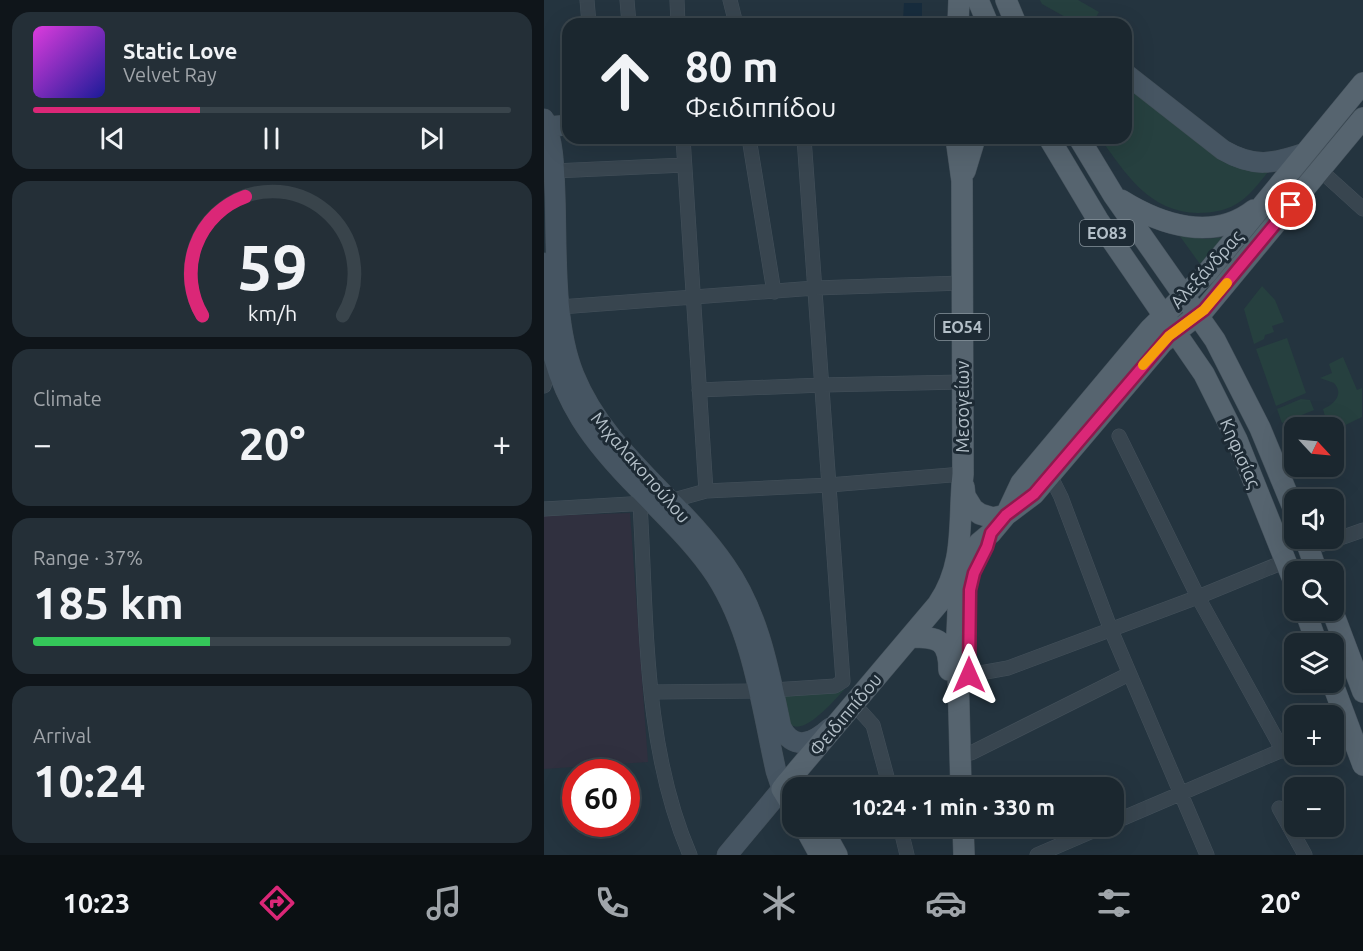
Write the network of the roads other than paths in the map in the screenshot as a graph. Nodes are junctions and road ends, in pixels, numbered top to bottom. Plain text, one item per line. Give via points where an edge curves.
1 (587, 0) edge
2 (626, 0) edge
3 (677, 0) edge
4 (730, 0) edge
5 (959, 0) edge
6 (978, 0) edge
7 (1006, 0) edge
8 (588, 18) edge
9 (628, 18) edge
10 (678, 18) edge
11 (734, 18) edge
12 (958, 18) edge
13 (986, 18) edge
14 (1014, 18) edge
15 (1132, 79) edge
16 (1363, 83) edge
17 (1363, 118) edge
18 (545, 124) edge
19 (562, 125) edge
20 (683, 144) edge
21 (750, 144) edge
22 (804, 144) edge
23 (957, 144) edge
24 (973, 144) edge
25 (1053, 144) edge
26 (1078, 144) edge
27 (1081, 144) edge
28 (1305, 153) junction
29 (1093, 164) junction
30 (684, 165) junction
31 (1320, 170) junction
32 (554, 171) junction
33 (962, 181) junction
34 (1114, 196) junction
35 (1266, 201) junction
36 (1363, 209) edge
37 (544, 263) edge
38 (962, 283) junction
39 (815, 288) junction
40 (774, 292) junction
41 (1184, 296) junction
42 (694, 298) junction
43 (550, 308) edge
44 (1198, 315) junction
45 (1170, 323) junction
46 (553, 354) junction
47 (962, 382) junction
48 (822, 385) junction
49 (544, 386) edge
50 (699, 390) junction
51 (1119, 436) dead end
52 (962, 474) junction
53 (1050, 475) junction
54 (829, 485) junction
55 (1285, 489) edge
56 (706, 491) junction
57 (544, 501) edge
58 (654, 502) junction
59 (544, 509) edge
60 (1006, 515) junction
61 (1363, 530) edge
62 (991, 533) junction
63 (1344, 535) edge
64 (1286, 561) edge
65 (1284, 562) edge
66 (956, 568) joint
67 (1198, 597) junction
68 (1336, 621) edge
69 (1111, 630) junction
70 (911, 637) junction
71 (1129, 674) junction
72 (969, 675) junction
73 (766, 691) junction
74 (651, 692) junction
75 (1363, 692) edge
76 (853, 704) junction
77 (839, 720) junction
78 (1344, 733) edge
79 (1284, 741) edge
80 (1284, 750) edge
81 (971, 753) junction
82 (1363, 765) edge
83 (783, 777) edge
84 (797, 777) edge
85 (887, 777) edge
86 (953, 777) edge
87 (961, 777) edge
88 (972, 777) edge
89 (1182, 794) junction
90 (782, 795) edge
91 (1279, 808) dead end
92 (1124, 818) edge
93 (810, 837) edge
94 (827, 837) edge
95 (903, 837) edge
96 (954, 837) edge
97 (963, 837) edge
98 (974, 837) edge
99 (1084, 837) edge
100 (1055, 852) edge
101 (690, 855) edge
102 (727, 855) edge
103 (820, 855) edge
104 (836, 855) edge
105 (907, 855) edge
106 (955, 855) edge
107 (964, 855) edge
108 (974, 855) edge
109 (1037, 855) edge
110 (1207, 855) edge
111 (1305, 855) edge

1 - 8 street
2 - 9 street
3 - 10 street
4 - 11 street
5 - 12 main road
6 - 13 main road
7 - 14 main road
15 - 28 main road via 1237,158 1279,162
16 - 28 main road, Αλεξάνδρας
17 - 31 main road, Αλεξάνδρας
18 - 19 main road
18 - 32 main road, Μιχαλακοπούλου via 552,143
20 - 30 street
21 - 40 street
22 - 39 street
23 - 33 main road, Μεσογείων / ΕΟ54
24 - 33 main road
25 - 45 main road, ΕΟ83 via 1098,220
26 - 29 main road
27 - 29 main road
28 - 35 main road, Αλεξάνδρας
29 - 34 main road, Κηφισίας
30 - 32 street
30 - 42 street
31 - 36 street
31 - 44 main road, Αλεξάνδρας
32 - 43 main road, Μιχαλακοπούλου
33 - 38 main road, Μεσογείων / ΕΟ54
34 - 35 main road via 1156,219 1199,228 1234,222
34 - 41 main road, Κηφισίας
35 - 41 main road, Αλεξάνδρας
37 - 43 main road, Μιχαλακοπούλου
38 - 39 street
38 - 47 main road, Μεσογείων / ΕΟ54
39 - 40 street
39 - 48 street
40 - 42 street
41 - 44 main road, Κηφισίας
41 - 45 main road, Αλεξάνδρας
42 - 43 street
42 - 50 street
43 - 46 main road, Μιχαλακοπούλου via 548,331
43 - 58 main road, Μιχαλακοπούλου via 586,403
44 - 45 main road
44 - 55 main road, Κηφισίας via 1260,428
45 - 53 main road via 1163,342
45 - 60 main road via 1021,483
45 - 64 main road, Κηφισίας / ΕΟ83 via 1204,374 1237,440
46 - 49 street
46 - 58 main road, Μιχαλακοπούλου via 584,427
47 - 48 street
47 - 52 main road, Μεσογείων / ΕΟ54
48 - 50 street
48 - 54 street
50 - 56 street
51 - 67 street
52 - 54 street
52 - 60 main road via 965,496 973,509 986,517
52 - 66 main road, Μεσογείων / ΕΟ54
53 - 60 main road via 1034,494
53 - 69 street
54 - 56 street
54 - 73 street via 843,681 835,686
56 - 58 street
57 - 59 street
58 - 59 street
58 - 73 main road, Μιχαλακοπούλου via 704,538 726,566 763,644
58 - 74 street
60 - 62 main road
61 - 63 street
62 - 72 main road via 970,590
62 - 87 main road via 979,543 966,564 959,589
65 - 67 street
66 - 70 main road, Φειδιππίδου / ΕΟ54 via 947,592
67 - 69 street
67 - 79 street
68 - 75 main road
69 - 71 street
69 - 72 street via 1008,668
70 - 76 main road, Φειδιππίδου / ΕΟ54
70 - 86 main road via 936,639 946,648 949,658
71 - 81 street
71 - 89 street
72 - 81 main road
73 - 74 street
73 - 77 main road, Μιχαλακοπούλου via 781,727 791,739 814,740
73 - 83 main road, Μιχαλακοπούλου via 776,771
74 - 101 street via 658,748 674,815
76 - 77 main road, Φειδιππίδου / ΕΟ54
76 - 85 street via 873,725
77 - 84 main road, Φειδιππίδου / ΕΟ54
78 - 82 main road
80 - 89 street
81 - 88 main road
89 - 92 street
89 - 110 street
90 - 102 main road, Φειδιππίδου
91 - 111 street
93 - 103 main road
94 - 104 main road
95 - 105 street
96 - 106 main road
97 - 107 main road
98 - 108 main road
99 - 100 street
100 - 109 street

